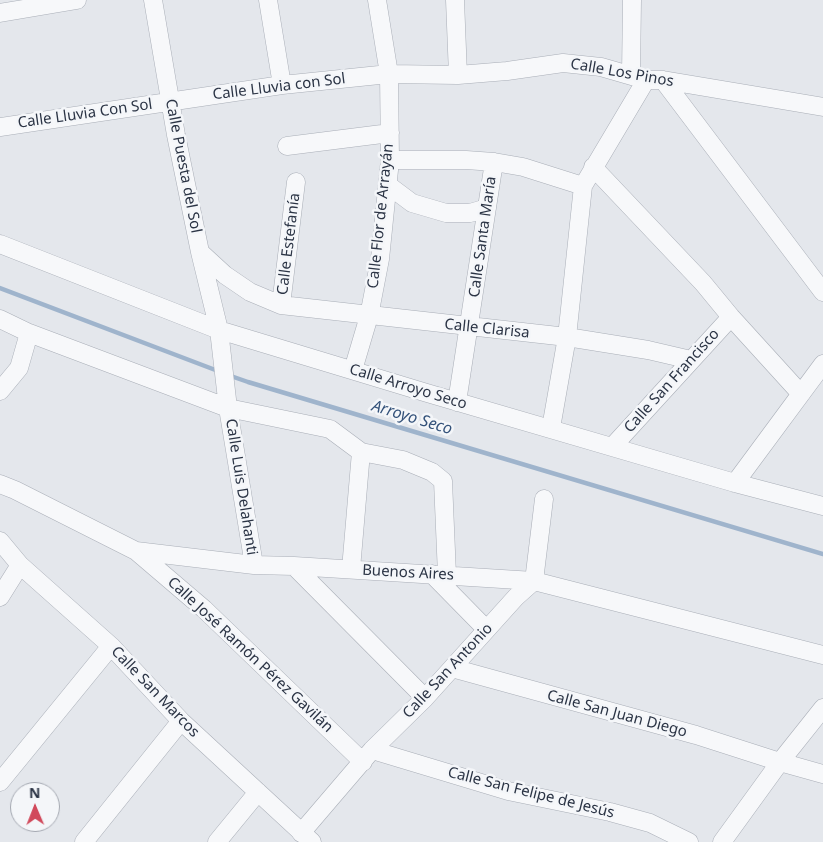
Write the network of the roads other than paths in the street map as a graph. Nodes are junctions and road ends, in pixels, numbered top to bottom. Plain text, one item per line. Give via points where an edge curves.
1 (77, 0) edge
2 (153, 0) edge
3 (268, 0) edge
4 (377, 0) edge
5 (455, 0) edge
6 (632, 0) edge
7 (0, 13) edge
8 (389, 74) junction
9 (458, 75) junction
10 (647, 79) junction
11 (282, 84) junction
12 (169, 102) junction
13 (823, 107) edge
14 (0, 127) edge
15 (390, 133) junction
16 (287, 146) dead end
17 (390, 160) junction
18 (494, 162) junction
19 (593, 168) junction
20 (296, 182) dead end
21 (388, 185) junction
22 (584, 186) junction
23 (487, 208) junction
24 (0, 244) edge
25 (200, 252) junction
26 (823, 292) edge
27 (282, 305) junction
28 (368, 316) junction
29 (730, 316) junction
30 (0, 319) edge
31 (470, 327) junction
32 (29, 333) junction
33 (220, 337) junction
34 (567, 337) junction
35 (691, 360) junction
36 (353, 370) junction
37 (820, 374) edge
38 (0, 391) edge
39 (801, 394) junction
40 (227, 400) junction
41 (457, 402) junction
42 (551, 428) junction
43 (613, 446) junction
44 (361, 452) junction
45 (734, 483) junction
46 (0, 484) edge
47 (544, 499) dead end
48 (823, 506) edge
49 (0, 541) edge
50 (136, 550) junction
51 (20, 565) junction
52 (254, 566) junction
53 (294, 566) junction
54 (351, 569) junction
55 (439, 574) junction
56 (534, 581) junction
57 (0, 597) edge
58 (486, 629) junction
59 (111, 646) junction
60 (823, 655) edge
61 (452, 668) junction
62 (424, 698) junction
63 (823, 708) edge
64 (182, 721) junction
65 (367, 756) junction
66 (780, 762) junction
67 (823, 774) edge
68 (0, 782) edge
69 (258, 792) junction
70 (306, 837) edge
71 (84, 842) edge
72 (217, 842) edge
73 (689, 842) edge
74 (722, 842) edge

1 - 7 street
2 - 12 street, Calle Puesta del Sol
3 - 11 street
4 - 8 street, Calle Flor de Arrayán
5 - 9 street
6 - 10 street
8 - 9 street, Calle Los Pinos
8 - 11 street, Calle Lluvia con Sol
8 - 15 street, Calle Flor de Arrayán
9 - 10 street, Calle Los Pinos via 507,72 563,63 602,67
10 - 13 street, Calle Los Pinos
10 - 19 street
10 - 26 street
11 - 12 street, Calle Lluvia con Sol
12 - 14 street, Calle Lluvia Con Sol
12 - 25 street, Calle Puesta del Sol
15 - 16 street
15 - 17 street, Calle Flor de Arrayán
17 - 18 street
17 - 21 street, Calle Flor de Arrayán
18 - 22 street via 523,167
18 - 23 street, Calle Santa María
19 - 22 street
19 - 29 street via 704,282
20 - 27 street, Calle Estefanía
21 - 23 street via 412,203 446,213 470,214
21 - 28 street, Calle Flor de Arrayán via 380,259
22 - 34 street
23 - 31 street, Calle Santa María
24 - 33 street, Calle Arroyo Seco
25 - 27 street, Calle Clarisa via 250,292
25 - 33 street, Calle Puesta del Sol
27 - 28 street, Calle Clarisa
28 - 31 street, Calle Clarisa
28 - 36 street, Calle Flor de Arrayán
29 - 35 street, Calle San Francisco
29 - 39 street
30 - 32 street
31 - 34 street, Calle Clarisa
31 - 41 street, Calle Santa María
32 - 38 street via 19,368
32 - 40 street
33 - 36 street, Calle Arroyo Seco
33 - 40 street, Calle Puesta del Sol
34 - 35 street, Calle Clarisa
34 - 42 street
35 - 43 street, Calle San Francisco
36 - 41 street, Calle Arroyo Seco
37 - 39 street
39 - 45 street
40 - 44 street via 330,429
40 - 52 street, Calle Luis Delahanti
41 - 42 street, Calle Arroyo Seco
42 - 43 street, Calle Arroyo Seco
43 - 45 street, Calle Arroyo Seco
44 - 54 street
44 - 55 street via 403,460 432,472 443,481
45 - 48 street, Calle Arroyo Seco
46 - 50 street, Buenos Aires
47 - 56 street
49 - 51 street, Calle San Marcos
50 - 52 street, Buenos Aires
50 - 65 street, Calle José Ramón Pérez Gavilán
51 - 57 street
51 - 59 street, Calle San Marcos
52 - 53 street, Buenos Aires
53 - 54 street, Buenos Aires
53 - 62 street
54 - 55 street, Buenos Aires
55 - 56 street, Buenos Aires
55 - 58 street
56 - 58 street, Calle San Antonio
56 - 60 street, Buenos Aires
58 - 61 street, Calle San Antonio
59 - 64 street, Calle San Marcos
59 - 68 street
61 - 62 street, Calle San Antonio
61 - 66 street, Calle San Juan Diego via 696,735
62 - 65 street, Calle San Antonio
63 - 66 street
64 - 69 street, Calle San Marcos
64 - 71 street
65 - 70 street, Calle San Antonio
65 - 73 street, Calle San Felipe de Jesús via 610,812 650,823
66 - 67 street, Calle San Juan Diego
66 - 74 street
69 - 70 street, Calle San Marcos
69 - 72 street

